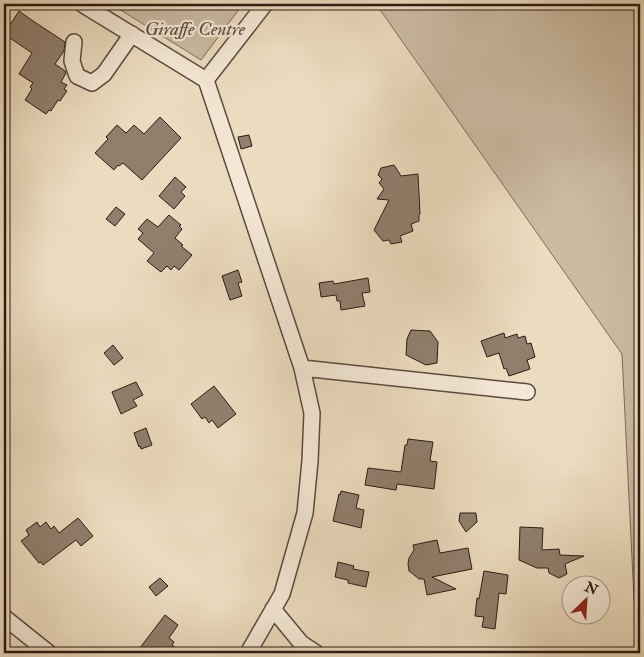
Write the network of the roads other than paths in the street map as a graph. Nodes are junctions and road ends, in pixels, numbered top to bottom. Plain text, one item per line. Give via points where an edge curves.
1 (82, 4) edge
2 (265, 4) edge
3 (132, 34) junction
4 (74, 42) dead end
5 (206, 80) junction
6 (302, 368) junction
7 (527, 392) dead end
8 (274, 610) junction
9 (4, 618) edge
10 (41, 651) edge
11 (248, 653) edge
12 (316, 653) edge

1 - 3 street
2 - 5 street
3 - 4 street via 104,74 92,83 77,76 72,61
3 - 5 street
5 - 6 street
6 - 7 street
6 - 8 street via 312,413 304,514 282,594
8 - 11 street
8 - 12 street via 301,643
9 - 10 street

